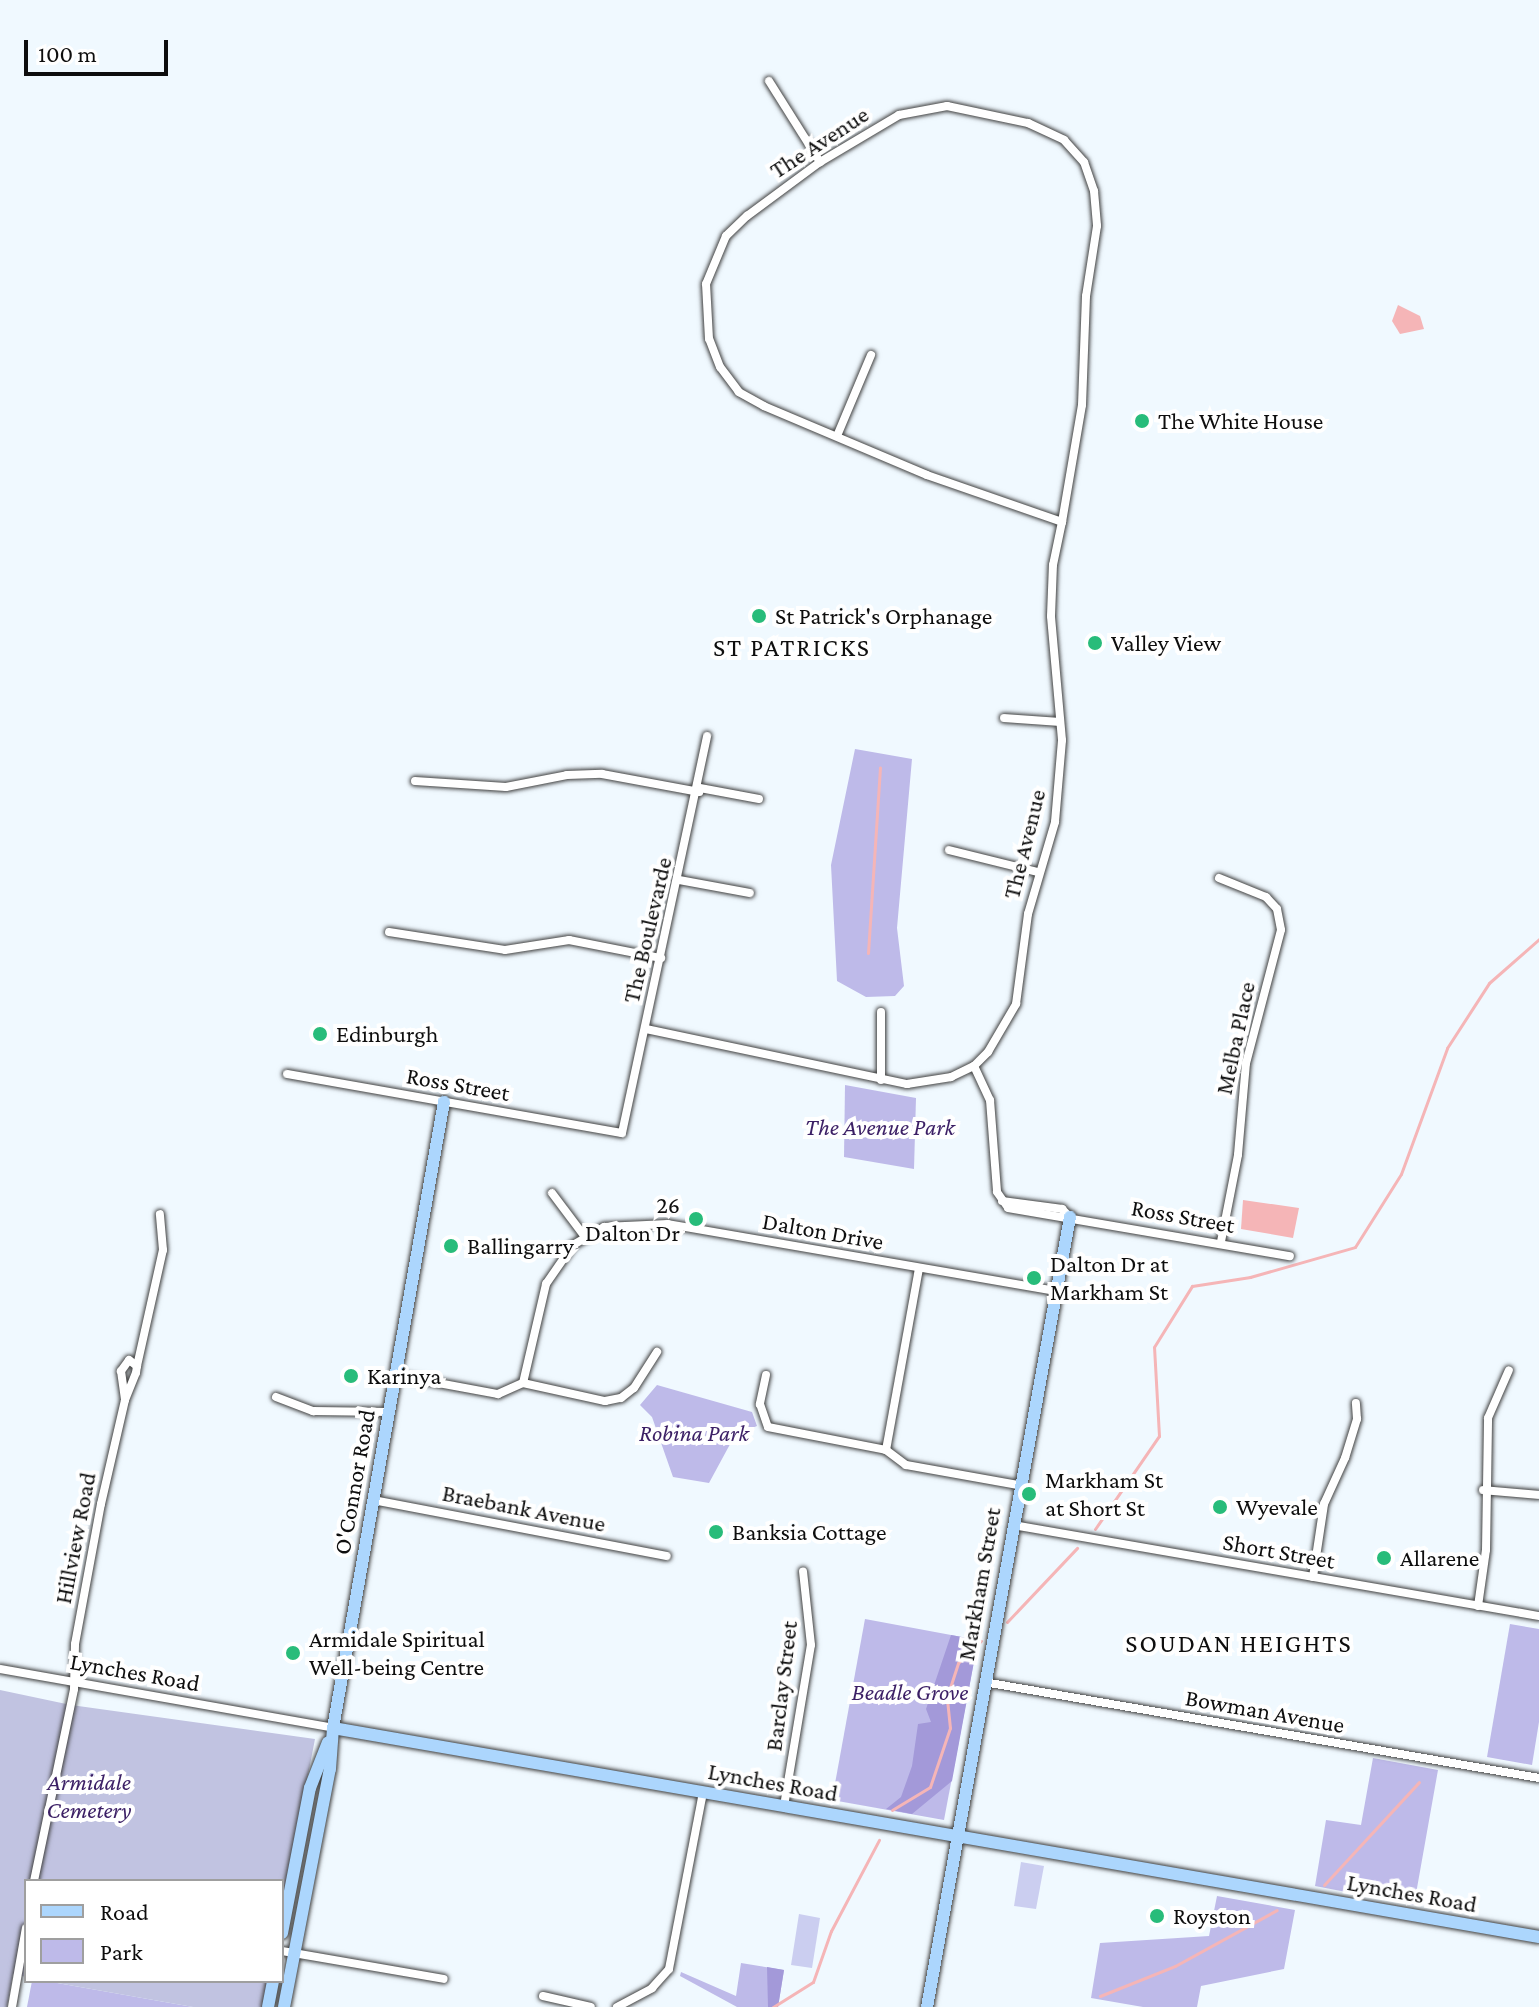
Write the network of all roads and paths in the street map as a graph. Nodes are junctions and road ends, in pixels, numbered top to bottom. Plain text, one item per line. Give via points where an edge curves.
1 (769, 81) dead end
2 (820, 162) junction
3 (871, 355) dead end
4 (837, 436) junction
5 (1062, 522) junction
6 (1004, 718) dead end
7 (1060, 722) junction
8 (707, 736) dead end
9 (415, 781) dead end
10 (699, 790) junction
11 (759, 799) dead end
12 (949, 850) dead end
13 (1038, 872) junction
14 (1219, 878) dead end
15 (679, 880) junction
16 (750, 893) dead end
17 (389, 932) dead end
18 (661, 958) junction
19 (881, 1012) dead end
20 (646, 1029) junction
21 (974, 1066) junction
22 (287, 1074) dead end
23 (881, 1080) junction
24 (444, 1102) junction
25 (622, 1133) joint
26 (552, 1193) dead end
27 (160, 1214) dead end
28 (1070, 1217) junction
29 (585, 1237) junction
30 (1221, 1242) junction
31 (1290, 1256) dead end
32 (919, 1269) junction
33 (1056, 1291) junction
34 (657, 1352) dead end
35 (137, 1366) junction
36 (1509, 1370) dead end
37 (395, 1375) junction
38 (766, 1375) dead end
39 (523, 1383) junction
40 (276, 1397) dead end
41 (125, 1400) junction
42 (1356, 1403) dead end
43 (389, 1412) junction
44 (886, 1450) junction
45 (1018, 1485) junction
46 (1483, 1490) junction
47 (1539, 1495) edge
48 (373, 1500) junction
49 (1012, 1525) junction
50 (667, 1556) dead end
51 (803, 1571) dead end
52 (1313, 1577) junction
53 (1478, 1606) junction
54 (1539, 1616) edge
55 (0, 1669) edge
56 (984, 1682) junction
57 (73, 1684) junction
58 (333, 1728) junction
59 (1539, 1778) edge
60 (703, 1792) junction
61 (784, 1806) junction
62 (957, 1837) junction
63 (34, 1879) edge
64 (284, 1923) edge
65 (1539, 1937) edge
66 (24, 1939) edge
67 (288, 1952) edge
68 (444, 1979) dead end
69 (273, 1983) edge
70 (543, 1996) dead end
71 (12, 2007) edge
72 (268, 2007) edge
73 (284, 2007) edge
74 (591, 2007) edge
75 (617, 2007) edge
76 (927, 2007) edge

1 - 2 street
2 - 4 street, The Avenue via 726,236 706,284 705,310 720,367 739,392
2 - 5 street, The Avenue via 899,115 947,106 1028,123 1064,140 1084,162 1094,191 1097,226 1086,296 1077,461
3 - 4 street
4 - 5 street, The Avenue via 927,475
5 - 7 street, The Avenue via 1051,616
6 - 7 street
7 - 13 street, The Avenue via 1055,822
8 - 10 street, The Boulevarde
9 - 10 street via 506,787 602,774
10 - 11 street
10 - 15 street, The Boulevarde
12 - 13 street
13 - 21 street, The Avenue via 1016,1004 1004,1030
14 - 30 street, Melba Place via 1266,897 1277,909 1281,930 1246,1063 1238,1155
15 - 16 street
15 - 18 street, The Boulevarde
17 - 18 street via 505,950 569,940
18 - 20 street, The Boulevarde
19 - 23 street
20 - 23 street, The Avenue
20 - 25 street, The Boulevarde
21 - 23 street, The Avenue via 929,1083
21 - 28 street, Ross Street via 990,1100 1000,1199 1008,1208
22 - 24 street, Ross Street
24 - 25 street, Ross Street
24 - 37 street, O'Connor Road
26 - 29 street
27 - 35 street, Hillview Road via 163,1250
28 - 30 street, Ross Street
28 - 33 street, Markham Street
29 - 32 street, Dalton Drive via 635,1222 668,1224
29 - 39 street, Dalton Drive via 561,1258 546,1284
30 - 31 street, Ross Street
32 - 33 street, Dalton Drive
32 - 44 street
33 - 45 street, Markham Street
34 - 39 street via 634,1388 621,1398 605,1401
35 - 41 street, Hillview Road
35 - 41 street, Hillview Road via 129,1360 122,1364
36 - 46 street via 1488,1418
37 - 39 street via 498,1394
37 - 43 street, O'Connor Road
38 - 44 street via 760,1404 768,1427
40 - 43 street via 313,1411
41 - 57 street, Hillview Road via 78,1628
42 - 52 street via 1357,1419 1345,1458 1324,1504
43 - 48 street, O'Connor Road
44 - 45 street via 906,1465
45 - 49 street, Markham Street
46 - 47 street
46 - 53 street via 1486,1550
48 - 50 street, Braebank Avenue
48 - 58 street, O'Connor Road
49 - 52 street, Short Street
49 - 56 street, Markham Street
51 - 61 street, Barclay Street via 811,1645
52 - 53 street, Short Street
53 - 54 street, Short Street
55 - 57 street, Lynches Road
56 - 59 street, Bowman Avenue
56 - 62 street, Markham Street
57 - 58 street, Lynches Road
57 - 63 street, Hillview Road
58 - 60 street, Lynches Road
58 - 64 street, O'Connor Road via 310,1788
58 - 67 street, O'Connor Road via 330,1769
60 - 61 street, Lynches Road
60 - 75 street via 669,1969 652,1988
61 - 62 street, Lynches Road
62 - 65 street, Lynches Road
62 - 76 street, Markham Street
66 - 71 street
67 - 68 street
67 - 73 street, O'Connor Road
69 - 72 street
70 - 74 street

